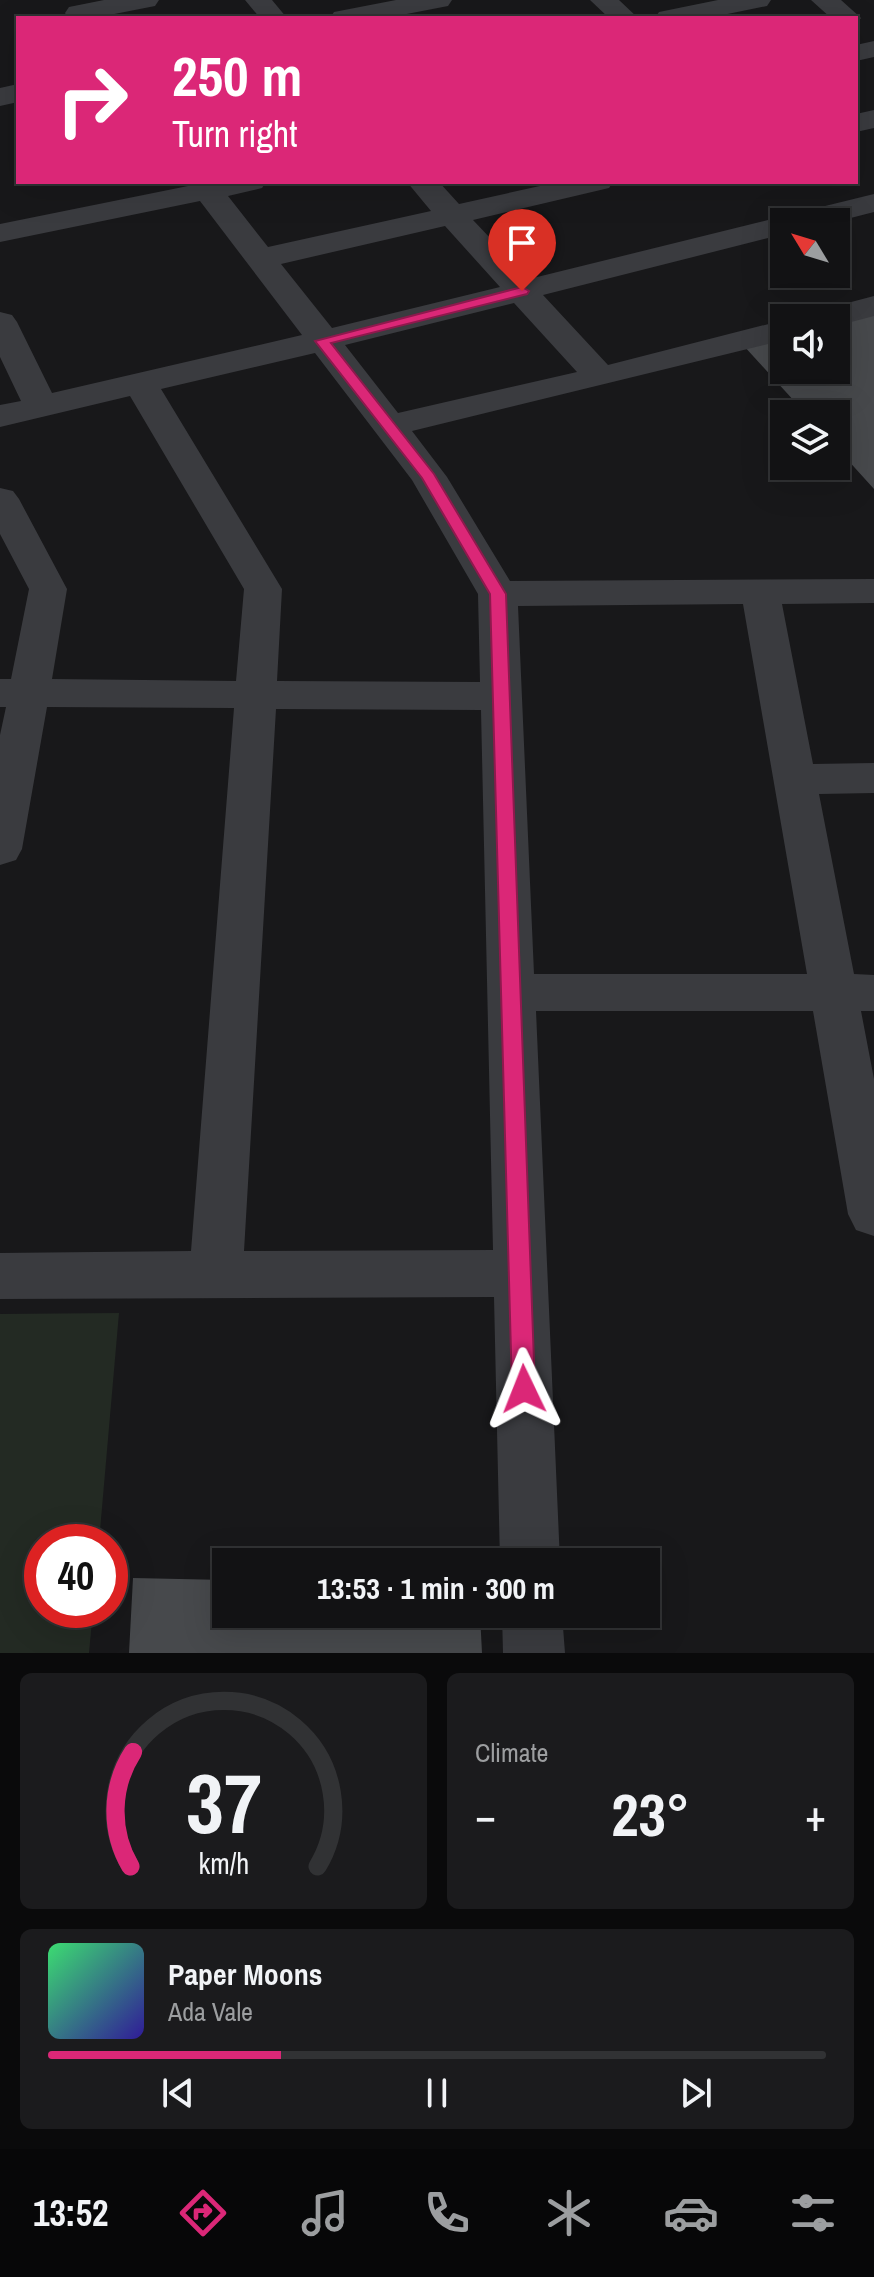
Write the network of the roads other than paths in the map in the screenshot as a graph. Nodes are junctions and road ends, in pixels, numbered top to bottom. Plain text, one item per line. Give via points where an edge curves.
1 (146, 0) edge
2 (258, 0) edge
3 (439, 0) edge
4 (603, 0) edge
5 (758, 0) edge
6 (824, 0) edge
7 (76, 10) edge
8 (272, 16) edge
9 (354, 16) edge
10 (623, 16) edge
11 (678, 16) edge
12 (845, 16) edge
13 (858, 26) edge
14 (874, 38) edge
15 (228, 184) edge
16 (424, 184) edge
17 (589, 184) edge
18 (823, 184) edge
19 (204, 186) edge
20 (867, 213) edge
21 (452, 215) junction
22 (770, 229) edge
23 (0, 233) edge
24 (259, 259) junction
25 (522, 291) junction
26 (874, 306) edge
27 (850, 312) edge
28 (0, 322) edge
29 (770, 334) edge
30 (322, 341) junction
31 (600, 377) junction
32 (140, 383) junction
33 (41, 406) junction
34 (0, 416) edge
35 (389, 426) junction
36 (0, 499) edge
37 (874, 591) edge
38 (760, 592) junction
39 (498, 594) junction
40 (14, 693) edge
41 (256, 695) junction
42 (501, 696) junction
43 (874, 778) edge
44 (795, 779) junction
45 (0, 849) edge
46 (511, 992) junction
47 (854, 993) edge
48 (874, 1214) edge
49 (519, 1273) junction
50 (216, 1275) junction
51 (0, 1276) edge
52 (529, 1548) edge
53 (533, 1628) edge
54 (534, 1653) edge

1 - 7 street
2 - 8 street
3 - 9 street
4 - 10 street
5 - 11 street
6 - 12 street
13 - 14 street
15 - 19 street
16 - 21 street
17 - 21 street
18 - 20 street
19 - 23 street
19 - 24 street
21 - 24 street
21 - 25 street
22 - 25 street
24 - 30 street
25 - 30 street
25 - 31 street
26 - 27 street
28 - 33 street
29 - 31 street
30 - 32 street
30 - 35 street
31 - 35 street
32 - 33 street
32 - 41 street via 263,589
33 - 34 street
35 - 39 street via 429,477
36 - 40 street via 48,589
37 - 38 street
38 - 39 street
38 - 44 street
39 - 42 street
40 - 41 street
40 - 45 street
41 - 42 street
41 - 50 street
42 - 46 street
43 - 44 street
44 - 47 street
46 - 47 street
46 - 49 street
47 - 48 street
49 - 50 street
49 - 52 street
50 - 51 street
53 - 54 street

